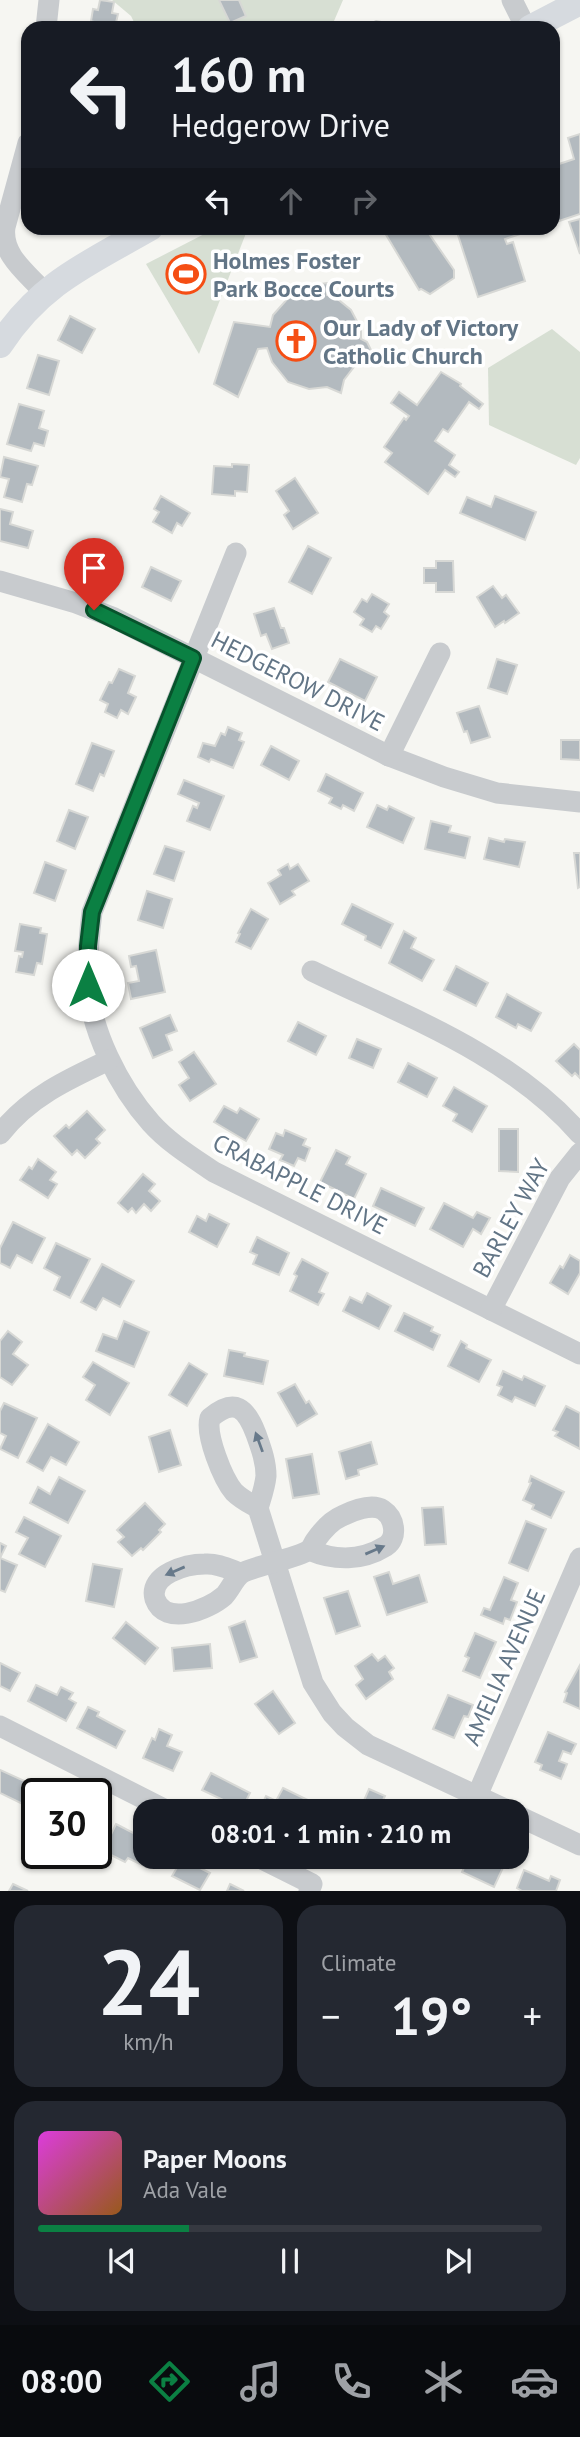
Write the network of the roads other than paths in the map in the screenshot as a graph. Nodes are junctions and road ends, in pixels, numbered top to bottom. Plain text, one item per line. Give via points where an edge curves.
1 (49, 0) edge
2 (512, 0) edge
3 (579, 6) edge
4 (47, 21) edge
5 (524, 21) edge
6 (544, 21) edge
7 (21, 169) edge
8 (121, 235) edge
9 (137, 235) edge
10 (39, 286) junction
11 (0, 319) edge
12 (0, 345) edge
13 (236, 553) dead end
14 (0, 581) edge
15 (440, 653) dead end
16 (193, 658) junction
17 (389, 756) junction
18 (580, 802) edge
19 (312, 971) dead end
20 (109, 1060) junction
21 (0, 1133) edge
22 (580, 1134) edge
23 (580, 1153) edge
24 (491, 1310) junction
25 (580, 1354) edge
26 (257, 1508) dead end
27 (309, 1550) dead end
28 (580, 1558) edge
29 (275, 1562) junction
30 (240, 1573) dead end
31 (571, 1603) edge
32 (0, 1726) edge
33 (477, 1796) junction
34 (144, 1799) edge
35 (483, 1799) edge
36 (529, 1821) edge
37 (580, 1845) edge
38 (279, 1869) edge
39 (311, 1888) edge

1 - 4 street
2 - 5 street
3 - 6 main road
7 - 10 street via 4,234 14,260
8 - 10 main road via 59,264
9 - 10 main road
10 - 11 main road
10 - 12 main road
13 - 16 street, CRABAPPLE DRIVE
14 - 16 street, HEDGEROW DRIVE via 112,617
15 - 17 street
16 - 17 street, HEDGEROW DRIVE
16 - 20 street, CRABAPPLE DRIVE via 92,912 88,985
17 - 18 street, HEDGEROW DRIVE via 497,793
19 - 22 street via 472,1048 549,1103
20 - 21 street via 47,1090
20 - 24 street, CRABAPPLE DRIVE via 151,1123 214,1172
23 - 24 street, BARLEY WAY via 560,1178
24 - 25 street, CRABAPPLE DRIVE
26 - 29 street
27 - 29 street
28 - 31 street, AMELIA AVENUE
29 - 30 street
29 - 33 street via 313,1683 332,1713 368,1745
31 - 33 street, AMELIA AVENUE
32 - 34 street
33 - 35 street
36 - 37 street
38 - 39 street

